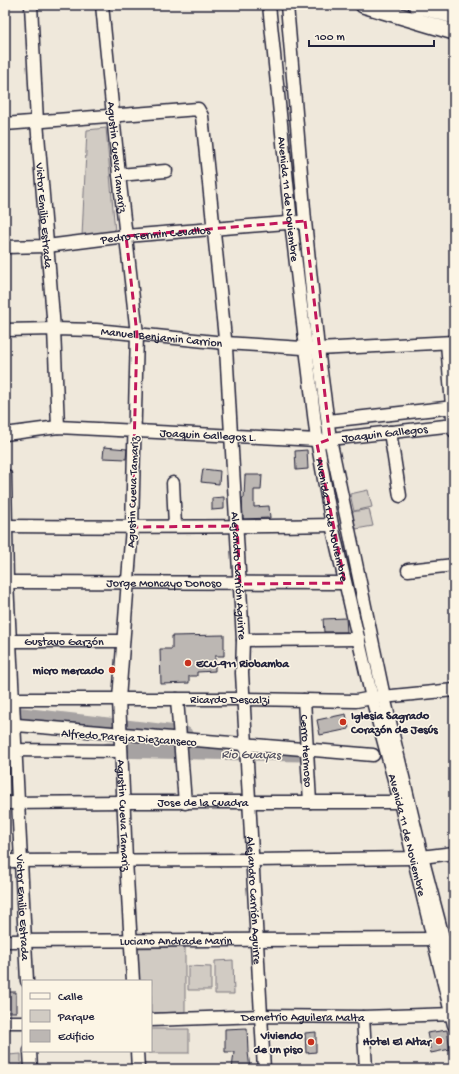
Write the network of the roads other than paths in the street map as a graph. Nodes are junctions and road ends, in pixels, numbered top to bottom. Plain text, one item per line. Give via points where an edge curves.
1 (31, 5) edge
2 (102, 5) edge
3 (269, 5) edge
4 (287, 5) edge
5 (363, 5) edge
6 (416, 5) edge
7 (454, 16) edge
8 (454, 32) edge
9 (295, 98) junction
10 (279, 100) junction
11 (113, 116) junction
12 (37, 122) junction
13 (5, 124) edge
14 (166, 171) dead end
15 (119, 175) junction
16 (305, 221) junction
17 (291, 222) junction
18 (214, 228) junction
19 (126, 236) junction
20 (47, 246) junction
21 (5, 247) edge
22 (54, 329) junction
23 (5, 330) edge
24 (137, 334) junction
25 (450, 342) edge
26 (225, 343) junction
27 (305, 348) junction
28 (318, 349) junction
29 (453, 407) edge
30 (328, 421) junction
31 (454, 425) edge
32 (58, 427) junction
33 (454, 431) edge
34 (135, 432) junction
35 (390, 432) junction
36 (5, 434) edge
37 (232, 436) junction
38 (330, 439) junction
39 (317, 440) junction
40 (5, 475) edge
41 (173, 483) dead end
42 (400, 496) dead end
43 (332, 524) junction
44 (6, 526) edge
45 (175, 526) junction
46 (237, 526) junction
47 (132, 527) junction
48 (454, 565) edge
49 (408, 570) dead end
50 (7, 582) junction
51 (128, 583) junction
52 (345, 583) junction
53 (240, 584) junction
54 (359, 639) junction
55 (243, 640) junction
56 (8, 641) edge
57 (123, 641) junction
58 (454, 690) edge
59 (378, 697) junction
60 (9, 699) edge
61 (119, 699) junction
62 (177, 699) junction
63 (244, 699) junction
64 (304, 700) junction
65 (5, 724) edge
66 (5, 728) edge
67 (10, 750) edge
68 (121, 751) junction
69 (124, 802) junction
70 (249, 802) junction
71 (310, 802) junction
72 (400, 802) junction
73 (18, 803) junction
74 (184, 803) junction
75 (5, 804) edge
76 (454, 853) edge
77 (417, 857) junction
78 (22, 860) junction
79 (126, 860) junction
80 (253, 860) junction
81 (5, 861) edge
82 (256, 939) junction
83 (438, 939) junction
84 (130, 940) junction
85 (5, 941) edge
86 (25, 941) junction
87 (454, 979) edge
88 (27, 980) edge
89 (133, 980) edge
90 (262, 1016) junction
91 (363, 1017) junction
92 (453, 1017) edge
93 (152, 1020) edge
94 (5, 1022) edge
95 (22, 1022) edge
96 (30, 1052) edge
97 (137, 1052) edge
98 (31, 1069) edge
99 (138, 1069) edge
100 (264, 1069) edge
101 (366, 1069) edge

1 - 12 street, Victor Emilio Estrada
2 - 11 street, Agustin Cueva Tamariz
3 - 10 street, Avenida 11 de Noviembre
4 - 9 street, Avenida 11 de Noviembre
5 - 8 main road
6 - 7 main road
9 - 10 street
9 - 16 street, Avenida 11 de Noviembre
10 - 17 street, Avenida 11 de Noviembre
11 - 12 street
11 - 15 street, Agustin Cueva Tamariz
11 - 18 street, Alejandro Carrión Aguirre via 198,109 202,116
12 - 13 street
12 - 20 street, Victor Emilio Estrada
14 - 15 street
15 - 19 street, Agustin Cueva Tamariz
16 - 17 street, Pedro Fermin Cevallos
16 - 28 street, Avenida 11 de Noviembre
17 - 18 street, Pedro Fermin Cevallos
17 - 27 street, Avenida 11 de Noviembre
18 - 19 street, Pedro Fermin Cevallos
18 - 26 street, Alejandro Carrión Aguirre
19 - 20 street, Pedro Fermin Cevallos
19 - 24 street, Agustin Cueva Tamariz
20 - 21 street, Pedro Fermin Cevallos
20 - 22 street, Victor Emilio Estrada
22 - 23 street, Manuel Benjamin Carrion
22 - 24 street, Manuel Benjamin Carrion
22 - 32 street, Victor Emilio Estrada
24 - 26 street, Manuel Benjamin Carrion
24 - 34 street, Agustin Cueva Tamariz
25 - 28 street, Manuel Benjamin Carrion
25 - 29 street
26 - 27 street, Manuel Benjamin Carrion
26 - 37 street, Alejandro Carrión Aguirre
27 - 28 street, Manuel Benjamin Carrion
27 - 39 street, Avenida 11 de Noviembre
28 - 30 street, Avenida 11 de Noviembre
29 - 30 street
29 - 31 street
30 - 38 street, Avenida 11 de Noviembre
31 - 33 street
31 - 35 street, Joaquin Gallegos
32 - 34 street, Joaquin Gallegos L.
32 - 36 street, Joaquin Gallegos L.
34 - 37 street, Joaquin Gallegos L.
34 - 47 street, Agustin Cueva Tamariz
35 - 38 street, Joaquin Gallegos
35 - 42 street
37 - 39 street, Joaquin Gallegos L.
37 - 46 street, Alejandro Carrión Aguirre
38 - 39 street, Joaquin Gallegos via 324,442
38 - 59 street, Avenida 11 de Noviembre
39 - 43 street, Avenida 11 de Noviembre
40 - 44 street, Victor Emilio Estrada
41 - 45 street
43 - 46 street
43 - 52 street, Avenida 11 de Noviembre
44 - 47 street
44 - 50 street, Victor Emilio Estrada
45 - 46 street
45 - 47 street
46 - 53 street, Alejandro Carrión Aguirre
47 - 51 street, Agustin Cueva Tamariz
48 - 49 street
50 - 51 street, Jorge Moncayo Donoso
50 - 56 street, Victor Emilio Estrada
51 - 53 street, Jorge Moncayo Donoso
51 - 57 street, Agustin Cueva Tamariz
52 - 53 street, Jorge Moncayo Donoso
52 - 54 street, Avenida 11 de Noviembre
53 - 55 street, Alejandro Carrión Aguirre
54 - 55 street
54 - 59 street, Avenida 11 de Noviembre
55 - 63 street, Alejandro Carrión Aguirre
56 - 57 street, Gustavo Garzón
56 - 60 street, Victor Emilio Estrada
57 - 61 street, Agustin Cueva Tamariz
58 - 59 street, Ricardo Descalzi
59 - 64 street, Ricardo Descalzi via 358,701
59 - 72 street, Avenida 11 de Noviembre
59 - 77 street, Avenida 11 de Noviembre
60 - 61 street, Ricardo Descalzi
60 - 67 street, Victor Emilio Estrada
61 - 62 street, Ricardo Descalzi
61 - 68 street, Agustin Cueva Tamariz
62 - 63 street, Ricardo Descalzi
62 - 74 street
63 - 64 street, Ricardo Descalzi
63 - 70 street, Alejandro Carrión Aguirre
64 - 71 street, Cerro Hermoso
65 - 66 street, Alfredo Pareja Diezcanseco via 373,755
67 - 68 street
67 - 73 street, Victor Emilio Estrada
68 - 69 street, Agustin Cueva Tamariz
69 - 73 street, Jose de la Cuadra
69 - 74 street, Jose de la Cuadra
69 - 79 street, Agustin Cueva Tamariz
70 - 71 street, Jose de la Cuadra
70 - 74 street, Jose de la Cuadra
70 - 80 street, Alejandro Carrión Aguirre
71 - 72 street, Jose de la Cuadra
72 - 77 street, Avenida 11 de Noviembre
73 - 75 street, Jose de la Cuadra
73 - 78 street, Victor Emilio Estrada
76 - 77 street
77 - 80 street
77 - 83 street, Avenida 11 de Noviembre
78 - 79 street
78 - 81 street
78 - 86 street, Victor Emilio Estrada
79 - 80 street
79 - 84 street, Agustin Cueva Tamariz
80 - 82 street, Alejandro Carrión Aguirre
82 - 83 street, Luciano Andrade Marin
82 - 84 street, Luciano Andrade Marin
82 - 90 street, Alejandro Carrión Aguirre
83 - 87 street, Avenida 11 de Noviembre
83 - 92 street, Avenida 11 de Noviembre
84 - 86 street, Luciano Andrade Marin
84 - 89 street, Agustin Cueva Tamariz
85 - 86 street, Luciano Andrade Marin
86 - 88 street, Victor Emilio Estrada
90 - 91 street, Demetrio Aguilera Malta
90 - 93 street, Demetrio Aguilera Malta
90 - 100 street, Alejandro Carrión Aguirre
91 - 92 street, Demetrio Aguilera Malta
91 - 101 street
94 - 95 street
96 - 98 street
97 - 99 street

